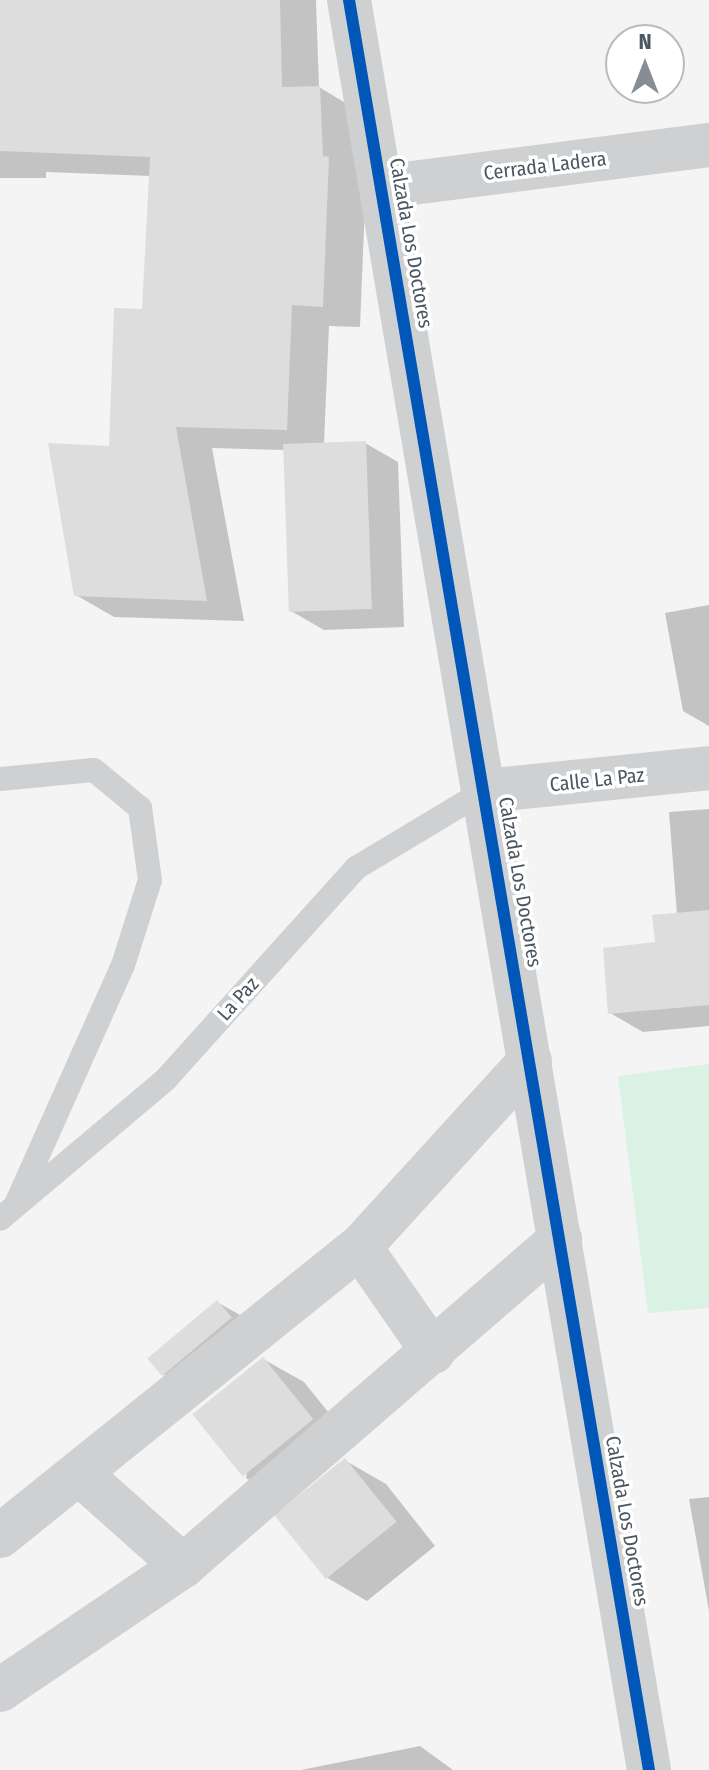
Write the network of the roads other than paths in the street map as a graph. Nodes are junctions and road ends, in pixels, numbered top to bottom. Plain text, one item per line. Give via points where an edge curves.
1 (349, 0) edge
2 (709, 145) edge
3 (381, 187) junction
4 (709, 768) edge
5 (0, 779) edge
6 (484, 791) junction
7 (530, 1061) junction
8 (7, 1214) edge
9 (560, 1239) junction
10 (360, 1247) junction
11 (433, 1352) junction
12 (81, 1475) junction
13 (0, 1536) edge
14 (183, 1566) junction
15 (0, 1690) edge
16 (649, 1770) edge

1 - 3 street, Calzada Los Doctores
2 - 3 street, Cerrada Ladera
3 - 6 street, Calzada Los Doctores
4 - 6 street, Calle La Paz
5 - 8 lane via 94,770 140,808 150,880 123,965
6 - 7 street, Calzada Los Doctores
6 - 8 lane, La Paz via 356,868 166,1079
7 - 9 street, Calzada Los Doctores
7 - 10 street
9 - 11 street
9 - 16 street, Calzada Los Doctores
10 - 11 street
10 - 12 street
11 - 14 street
12 - 13 street
12 - 14 street
14 - 15 street

